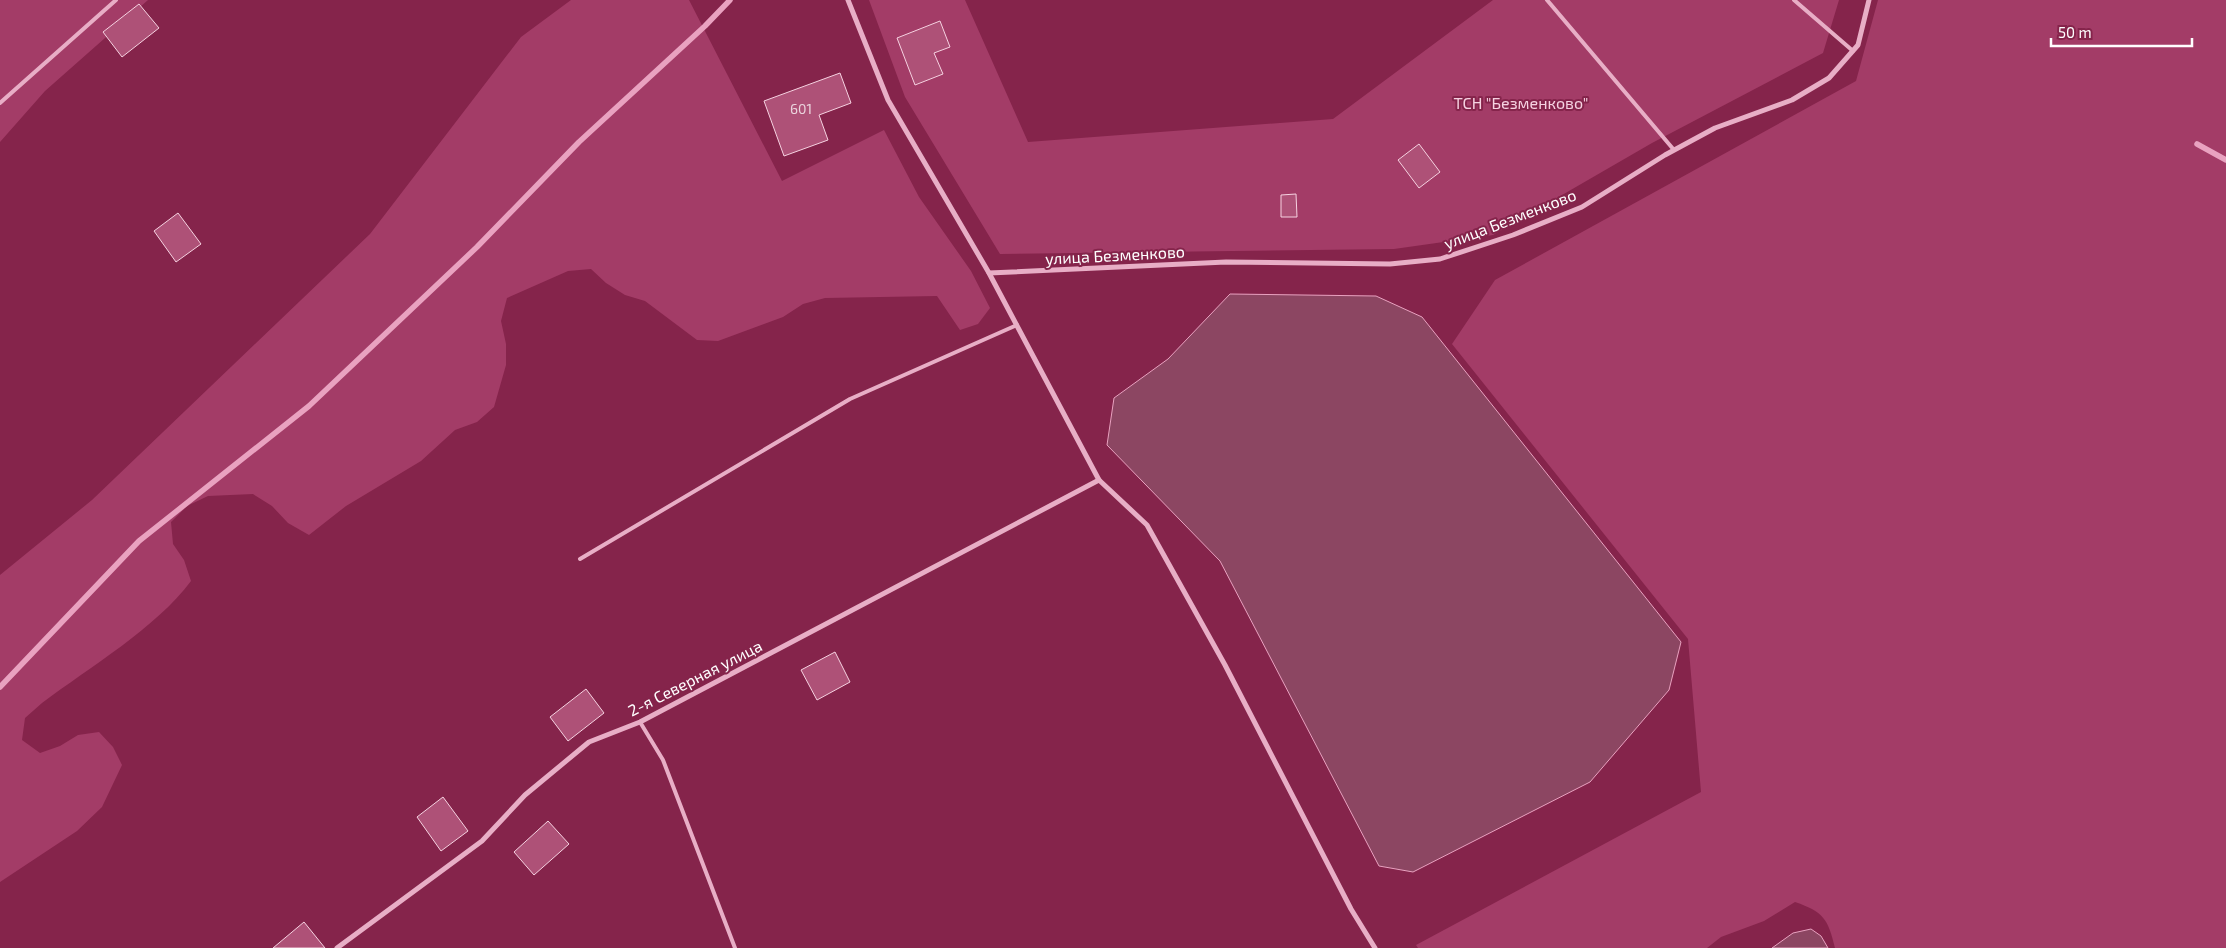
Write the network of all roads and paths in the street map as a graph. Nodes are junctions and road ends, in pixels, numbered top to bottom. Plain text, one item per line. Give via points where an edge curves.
1 (116, 0) edge
2 (848, 0) edge
3 (1547, 0) edge
4 (1794, 0) edge
5 (1869, 0) edge
6 (1852, 51) junction
7 (0, 103) edge
8 (1674, 150) junction
9 (989, 273) junction
10 (1017, 325) junction
11 (1099, 480) junction
12 (580, 559) dead end
13 (640, 722) junction
14 (337, 948) edge
15 (735, 948) edge
16 (1375, 948) edge

1 - 7 lane
2 - 9 street via 888,100
3 - 8 lane
4 - 6 lane
5 - 6 street, улица Безменково via 1858,44
6 - 8 street, улица Безменково via 1829,78 1792,100 1716,128
8 - 9 street, улица Безменково via 1582,207 1440,259 1390,264 1226,262
9 - 10 street
10 - 11 street
10 - 12 lane via 850,399
11 - 13 street, 2-я Северная улица
11 - 16 street via 1147,525 1225,666 1351,909
13 - 14 street, 2-я Северная улица via 589,742 524,795 482,841
13 - 15 lane via 663,760

